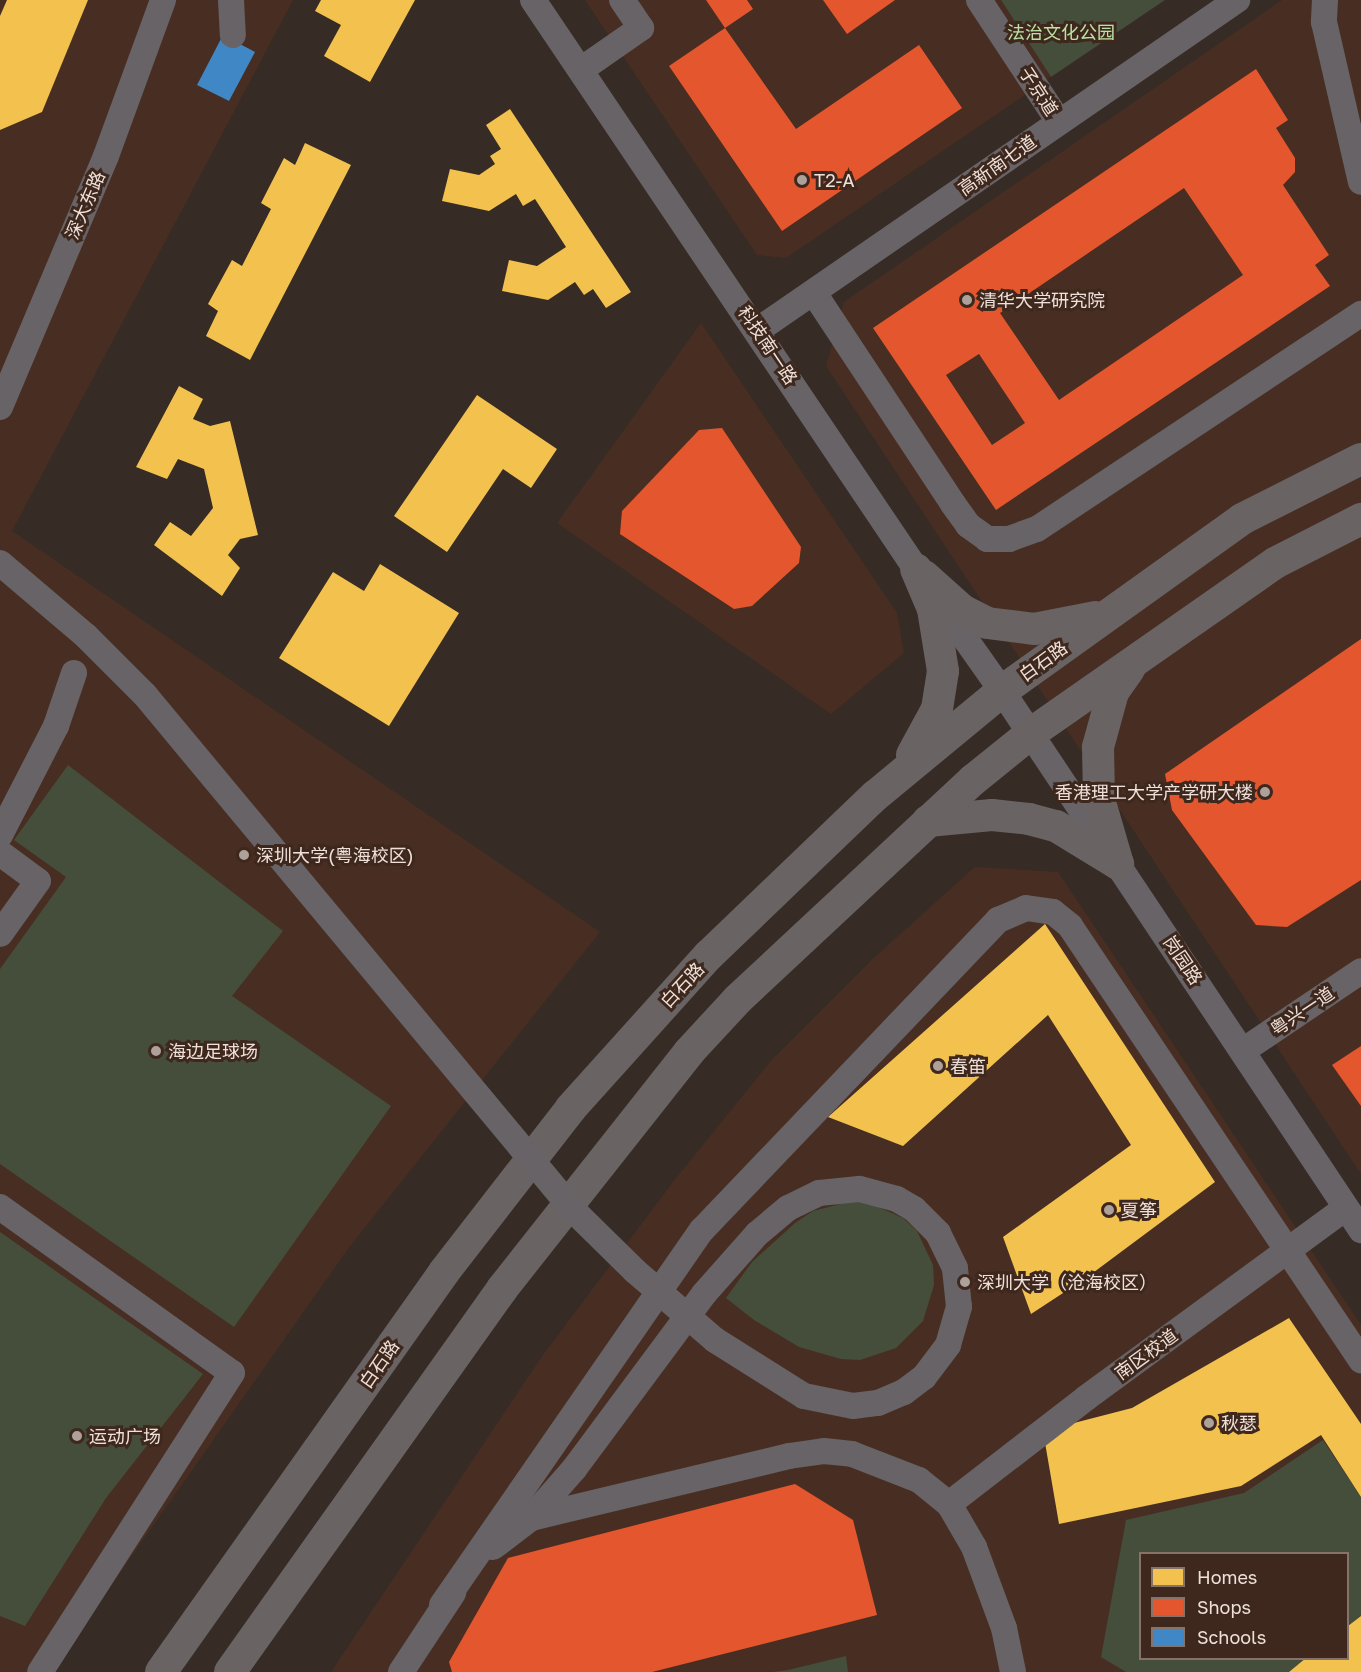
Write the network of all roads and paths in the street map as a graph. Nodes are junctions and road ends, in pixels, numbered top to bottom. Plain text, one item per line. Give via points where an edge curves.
1 (163, 0) edge
2 (231, 0) edge
3 (533, 0) edge
4 (622, 0) edge
5 (979, 0) edge
6 (1237, 0) edge
7 (1327, 0) edge
8 (233, 35) dead end
9 (582, 69) junction
10 (1361, 114) edge
11 (1059, 122) junction
12 (1361, 182) edge
13 (814, 293) junction
14 (1361, 314) edge
15 (758, 330) junction
16 (0, 406) edge
17 (1361, 459) edge
18 (1361, 519) edge
19 (0, 563) edge
20 (916, 569) junction
21 (1109, 614) junction
22 (1133, 663) junction
23 (74, 673) dead end
24 (1002, 690) junction
25 (1030, 735) junction
26 (898, 776) junction
27 (928, 821) junction
28 (0, 835) edge
29 (0, 854) edge
30 (1118, 864) junction
31 (0, 934) edge
32 (1361, 971) edge
33 (1244, 1050) junction
34 (0, 1206) edge
35 (1346, 1208) junction
36 (1361, 1230) edge
37 (1286, 1250) junction
38 (1361, 1360) edge
39 (949, 1504) junction
40 (531, 1518) junction
41 (442, 1605) junction
42 (40, 1672) edge
43 (161, 1672) edge
44 (230, 1672) edge
45 (401, 1672) edge
46 (1013, 1672) edge

1 - 16 street, 深大东路 via 106,156
2 - 8 street
3 - 9 street, 科技南一路
4 - 9 street via 641,28
5 - 11 street, 子京道
6 - 11 street, 高新南七道
7 - 10 street via 1339,20
7 - 12 street via 1324,22
9 - 15 street, 科技南一路
11 - 13 street, 高新南七道
13 - 14 street via 953,504 968,525 987,539 1009,539 1037,529
13 - 15 street, 高新南七道
15 - 20 street, 科技南一路
17 - 21 main road, 白石路 via 1242,519
18 - 22 main road via 1275,563
19 - 40 street, bridge via 86,636 146,695 574,1211 666,1300 683,1313 691,1320 716,1340 746,1362 804,1396 828,1404 878,1403 904,1392 939,1361 955,1326 959,1307 957,1277 938,1233 914,1209 859,1189 819,1193 788,1208 757,1234 704,1294 698,1304 691,1313 684,1322 642,1377 574,1469
20 - 21 main road via 962,610 987,622 1034,629
20 - 24 street, 科技南一路
20 - 26 main road via 933,609 941,650 942,687 925,734
21 - 24 main road, 白石路
22 - 25 main road
22 - 30 main road via 1113,692 1098,747 1099,799
23 - 28 street via 56,726
24 - 25 street, 岗园路
24 - 26 main road, 白石路
25 - 27 main road
25 - 30 street, 岗园路
26 - 43 main road, 白石路 via 709,955 572,1108 444,1272
27 - 30 main road via 992,815 1029,819 1056,826
27 - 44 main road via 738,999 689,1052 502,1289
29 - 31 street via 38,880
30 - 33 street, 岗园路
32 - 33 street, 粤兴一道
33 - 35 street, 岗园路
34 - 42 street via 232,1373
35 - 36 street, 岗园路
35 - 37 street, 南区校道
37 - 38 street
37 - 39 street, 南区校道
37 - 41 street via 1070,926 1053,912 1026,908 998,920 702,1230
39 - 40 street via 920,1479 852,1454 824,1451
39 - 46 street via 974,1547 1004,1628
40 - 41 street via 492,1548
41 - 45 street

